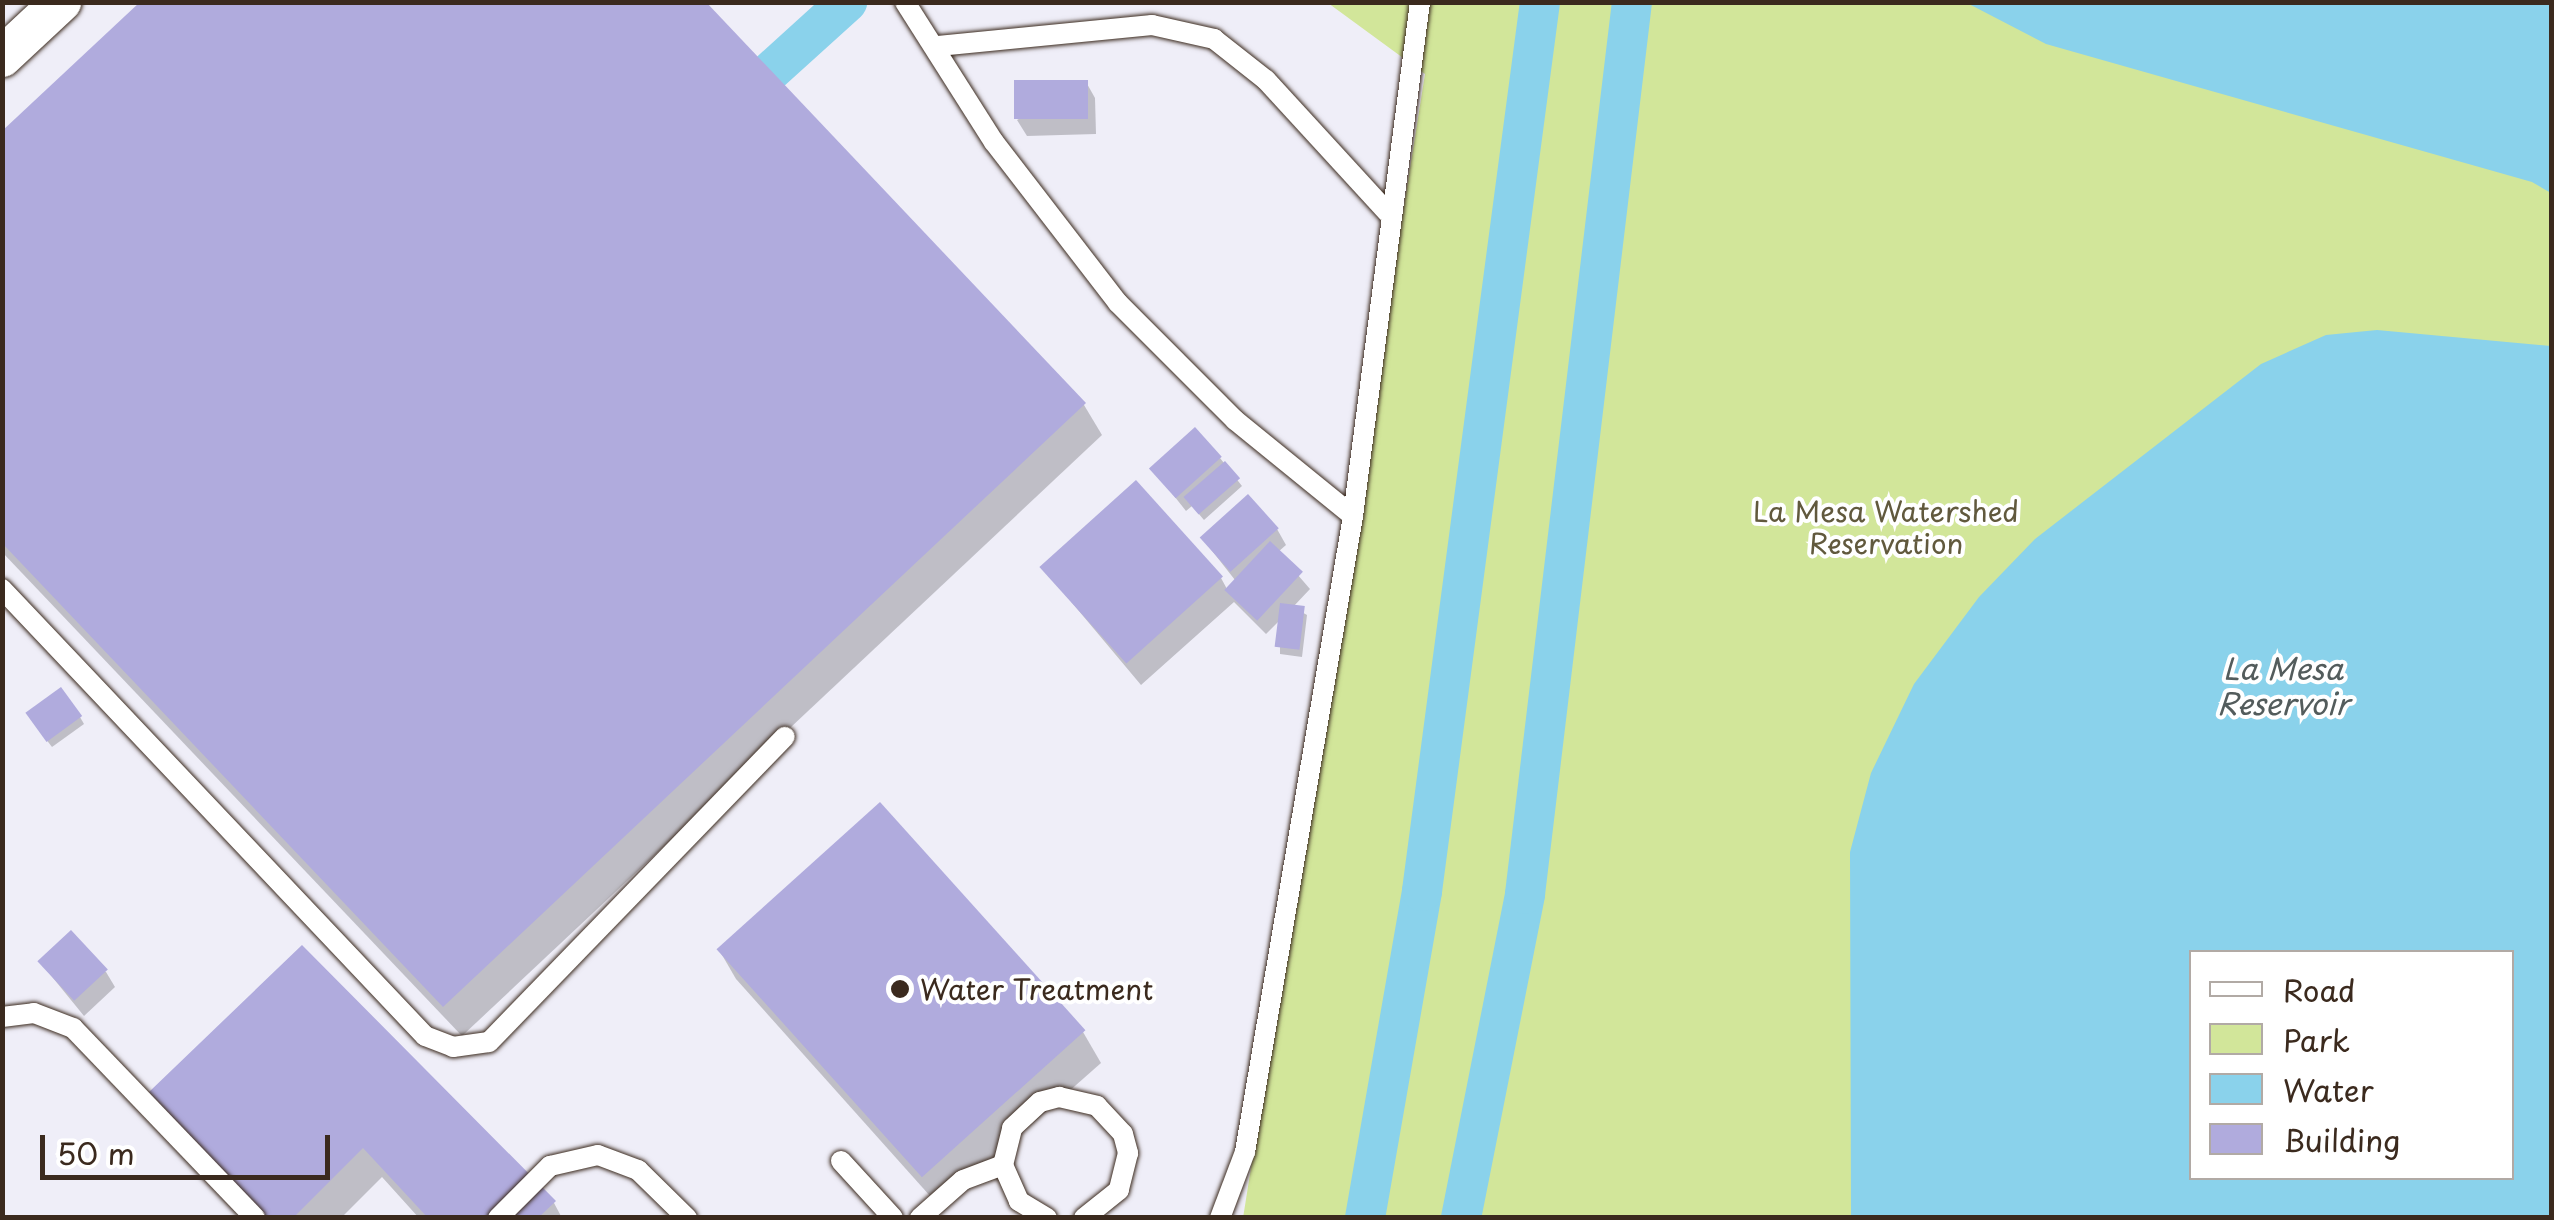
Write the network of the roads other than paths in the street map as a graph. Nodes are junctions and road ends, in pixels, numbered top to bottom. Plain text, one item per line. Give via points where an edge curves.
1 (61, 2) edge
2 (905, 2) edge
3 (1420, 2) edge
4 (938, 46) junction
5 (2, 57) edge
6 (1388, 213) junction
7 (1353, 516) junction
8 (2, 589) edge
9 (785, 738) dead end
10 (2, 1017) edge
11 (841, 1160) dead end
12 (1002, 1165) junction
13 (1113, 1211) edge
14 (255, 1218) edge
15 (498, 1218) edge
16 (688, 1218) edge
17 (893, 1218) edge
18 (920, 1218) edge
19 (1046, 1218) edge
20 (1084, 1218) edge
21 (1220, 1218) edge

1 - 5 street
2 - 4 lane
3 - 6 lane
4 - 6 lane via 1152,26 1214,40 1266,80
4 - 7 lane via 994,142 1118,304 1234,420
6 - 7 lane
7 - 21 lane via 1245,1152
8 - 9 lane via 425,1036 453,1048 489,1042
10 - 14 lane via 34,1013 73,1028
11 - 17 lane
12 - 13 lane via 1012,1128 1040,1102 1059,1097 1097,1106 1122,1134 1128,1153
12 - 18 lane via 963,1180
12 - 19 lane via 1019,1201
13 - 20 lane
15 - 16 lane via 550,1166 598,1156 638,1170

